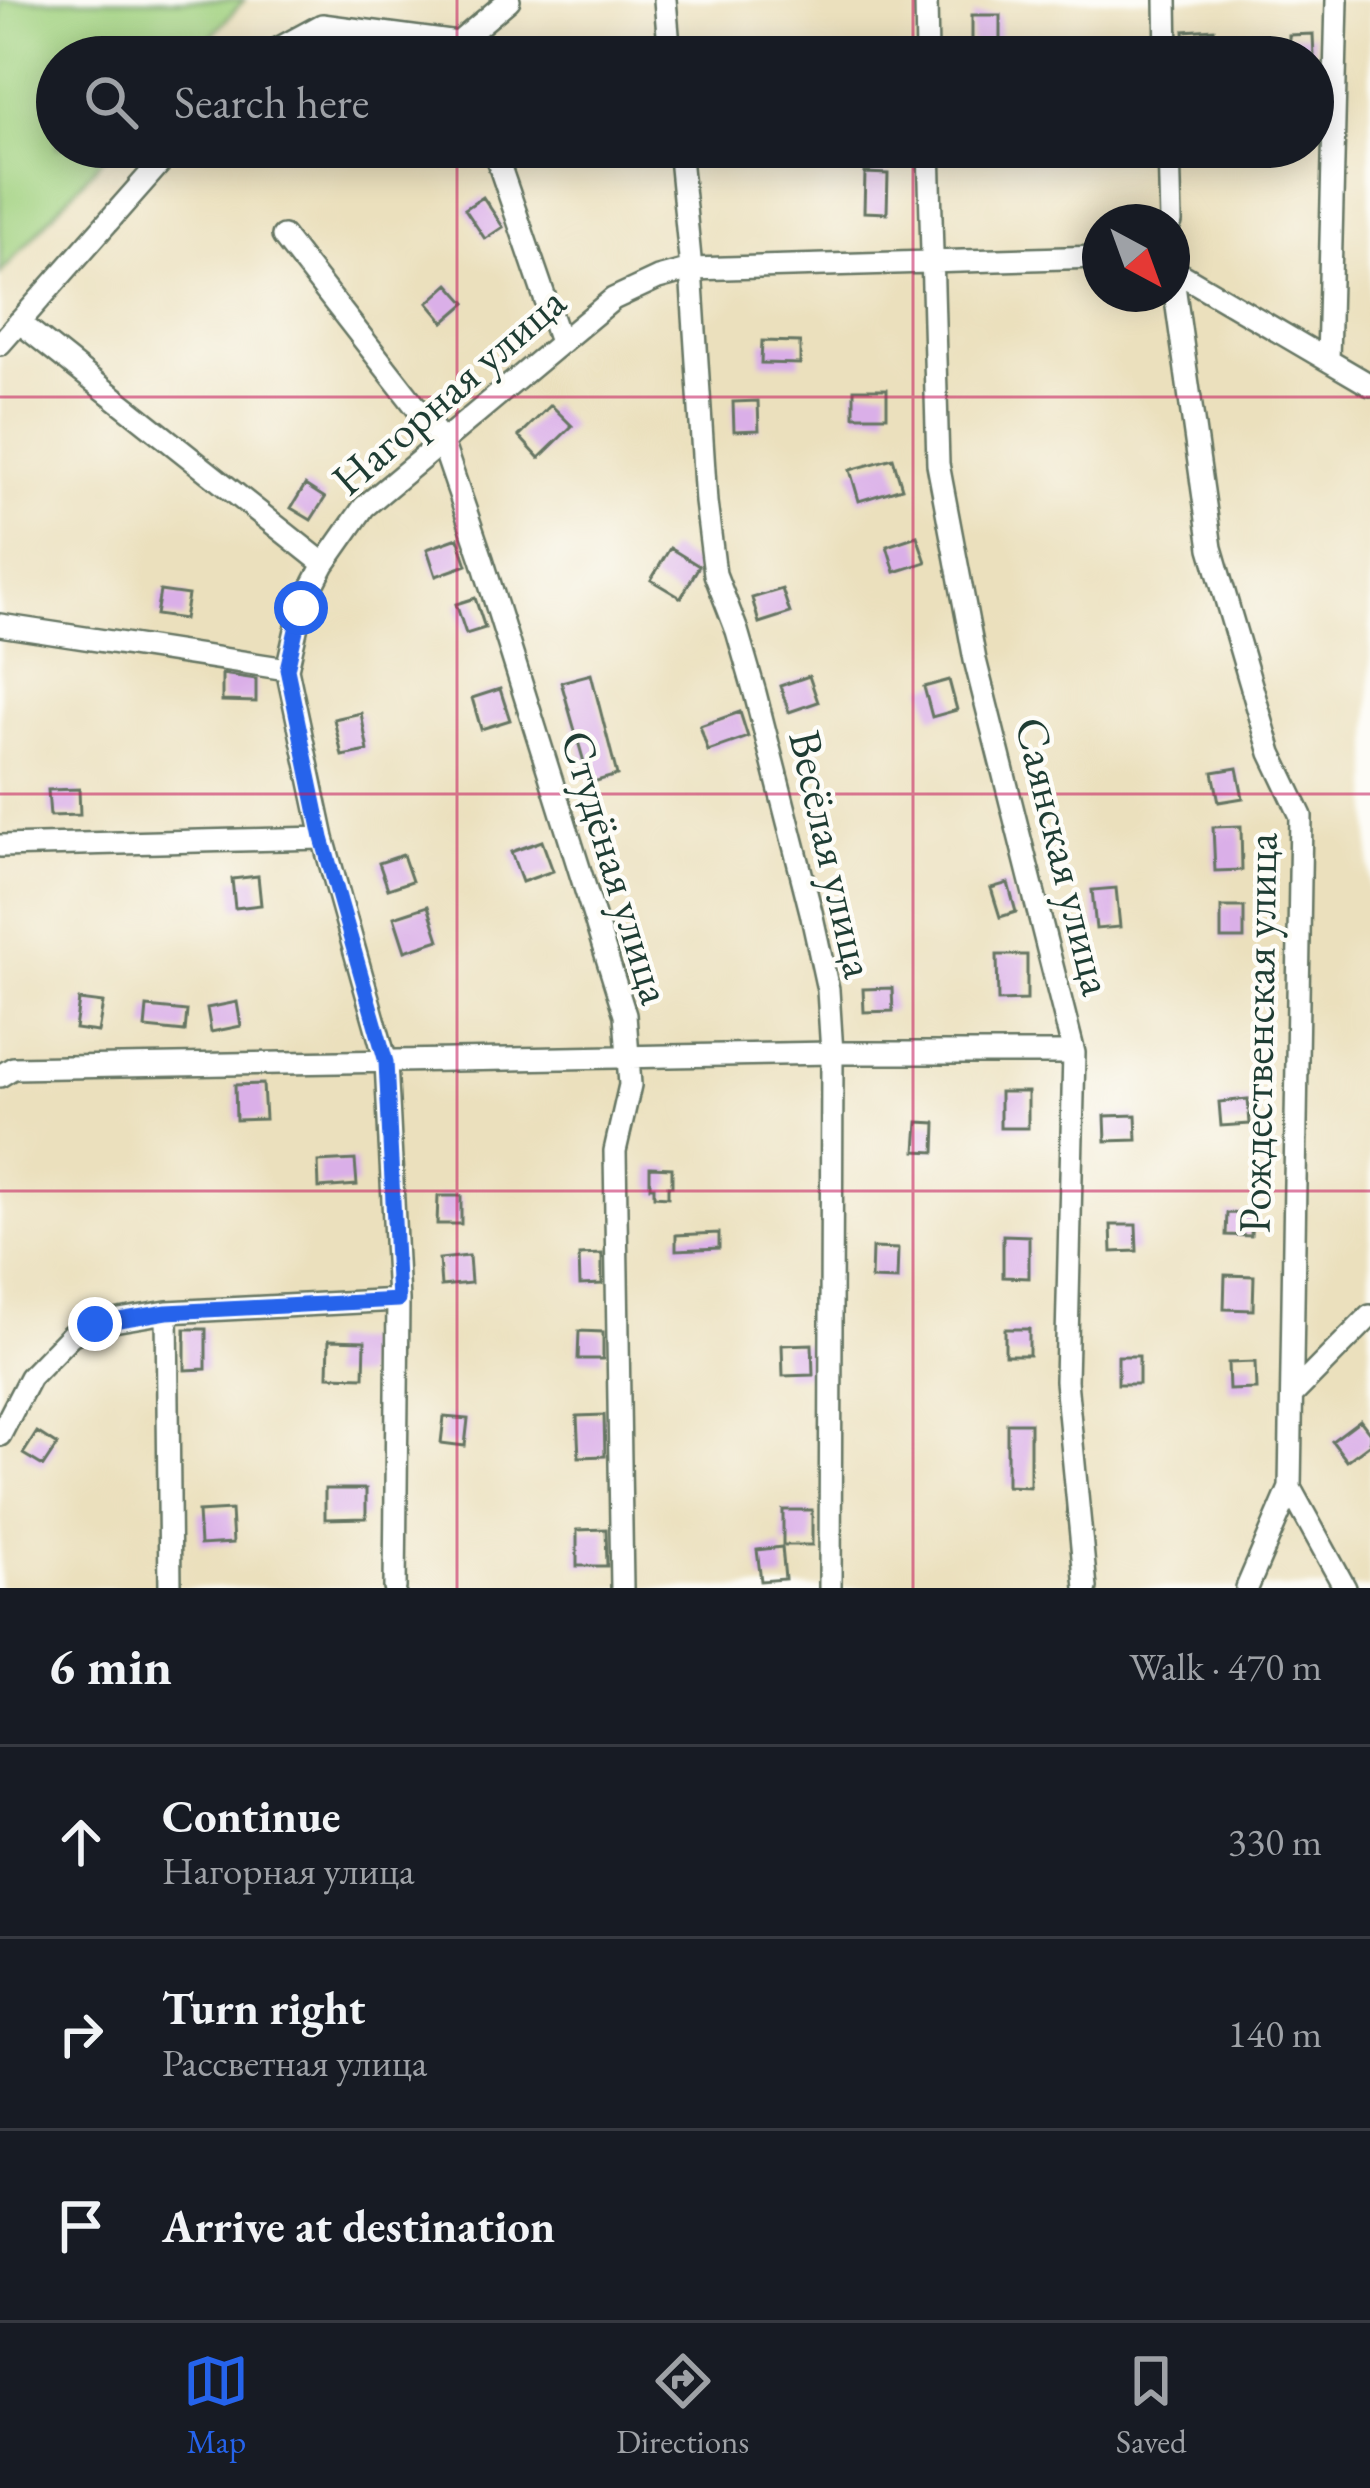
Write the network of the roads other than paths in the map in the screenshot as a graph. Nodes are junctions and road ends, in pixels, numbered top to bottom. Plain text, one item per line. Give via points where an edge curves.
1 (508, 0) edge
2 (665, 0) edge
3 (926, 0) edge
4 (1166, 0) edge
5 (1337, 0) edge
6 (301, 36) edge
7 (383, 36) edge
8 (473, 36) edge
9 (668, 36) edge
10 (927, 36) edge
11 (1167, 36) edge
12 (1334, 120) edge
13 (155, 168) edge
14 (500, 168) edge
15 (681, 168) edge
16 (929, 168) edge
17 (1170, 168) edge
18 (1333, 168) edge
19 (1171, 204) edge
20 (283, 236) dead end
21 (1082, 258) edge
22 (931, 262) junction
23 (691, 269) junction
24 (1190, 280) edge
25 (1178, 312) edge
26 (19, 322) junction
27 (560, 342) junction
28 (0, 344) edge
29 (1328, 360) junction
30 (1370, 385) edge
31 (441, 440) junction
32 (323, 564) junction
33 (0, 625) edge
34 (287, 669) junction
35 (322, 838) junction
36 (0, 846) edge
37 (832, 1053) junction
38 (1074, 1053) junction
39 (628, 1057) junction
40 (386, 1062) junction
41 (0, 1076) edge
42 (398, 1300) junction
43 (167, 1312) junction
44 (1370, 1316) edge
45 (1292, 1395) junction
46 (0, 1435) edge
47 (1291, 1488) junction
48 (170, 1588) edge
49 (395, 1588) edge
50 (622, 1588) edge
51 (830, 1588) edge
52 (1086, 1588) edge
53 (1247, 1588) edge
54 (1345, 1588) edge

1 - 8 street
2 - 9 street
3 - 10 street
4 - 11 street
5 - 12 street
6 - 7 street via 322,25
13 - 26 street
14 - 27 street
15 - 23 street, Весёлая улица
16 - 22 street, Саянская улица
17 - 19 street
18 - 29 street
20 - 31 street, Студёная улица
21 - 22 street, Нагорная улица
22 - 23 street, Нагорная улица
22 - 38 street, Саянская улица via 938,464 974,661
23 - 27 street, Нагорная улица via 613,299
23 - 37 street, Весёлая улица via 715,574 811,912
24 - 29 street
25 - 45 street, Рождественская улица via 1211,548 1271,753 1301,816
26 - 28 street
26 - 32 street
27 - 31 street, Нагорная улица
29 - 30 street
31 - 32 street, Нагорная улица via 364,507
31 - 39 street, Студёная улица via 625,1015
32 - 34 street, Нагорная улица via 301,608
33 - 34 street
34 - 35 street, Нагорная улица
35 - 36 street
35 - 40 street, Нагорная улица
37 - 38 street
37 - 39 street
37 - 51 street, Весёлая улица
38 - 52 street, Саянская улица via 1066,1381
39 - 40 street
39 - 50 street, Студёная улица via 615,1151
40 - 41 street via 13,1068
40 - 42 street, Нагорная улица
42 - 43 street
42 - 49 street, Нагорная улица
43 - 46 street via 71,1335 30,1377
43 - 48 street
44 - 45 street
45 - 47 street, Рождественская улица
47 - 53 street, Рождественская улица
47 - 54 street

